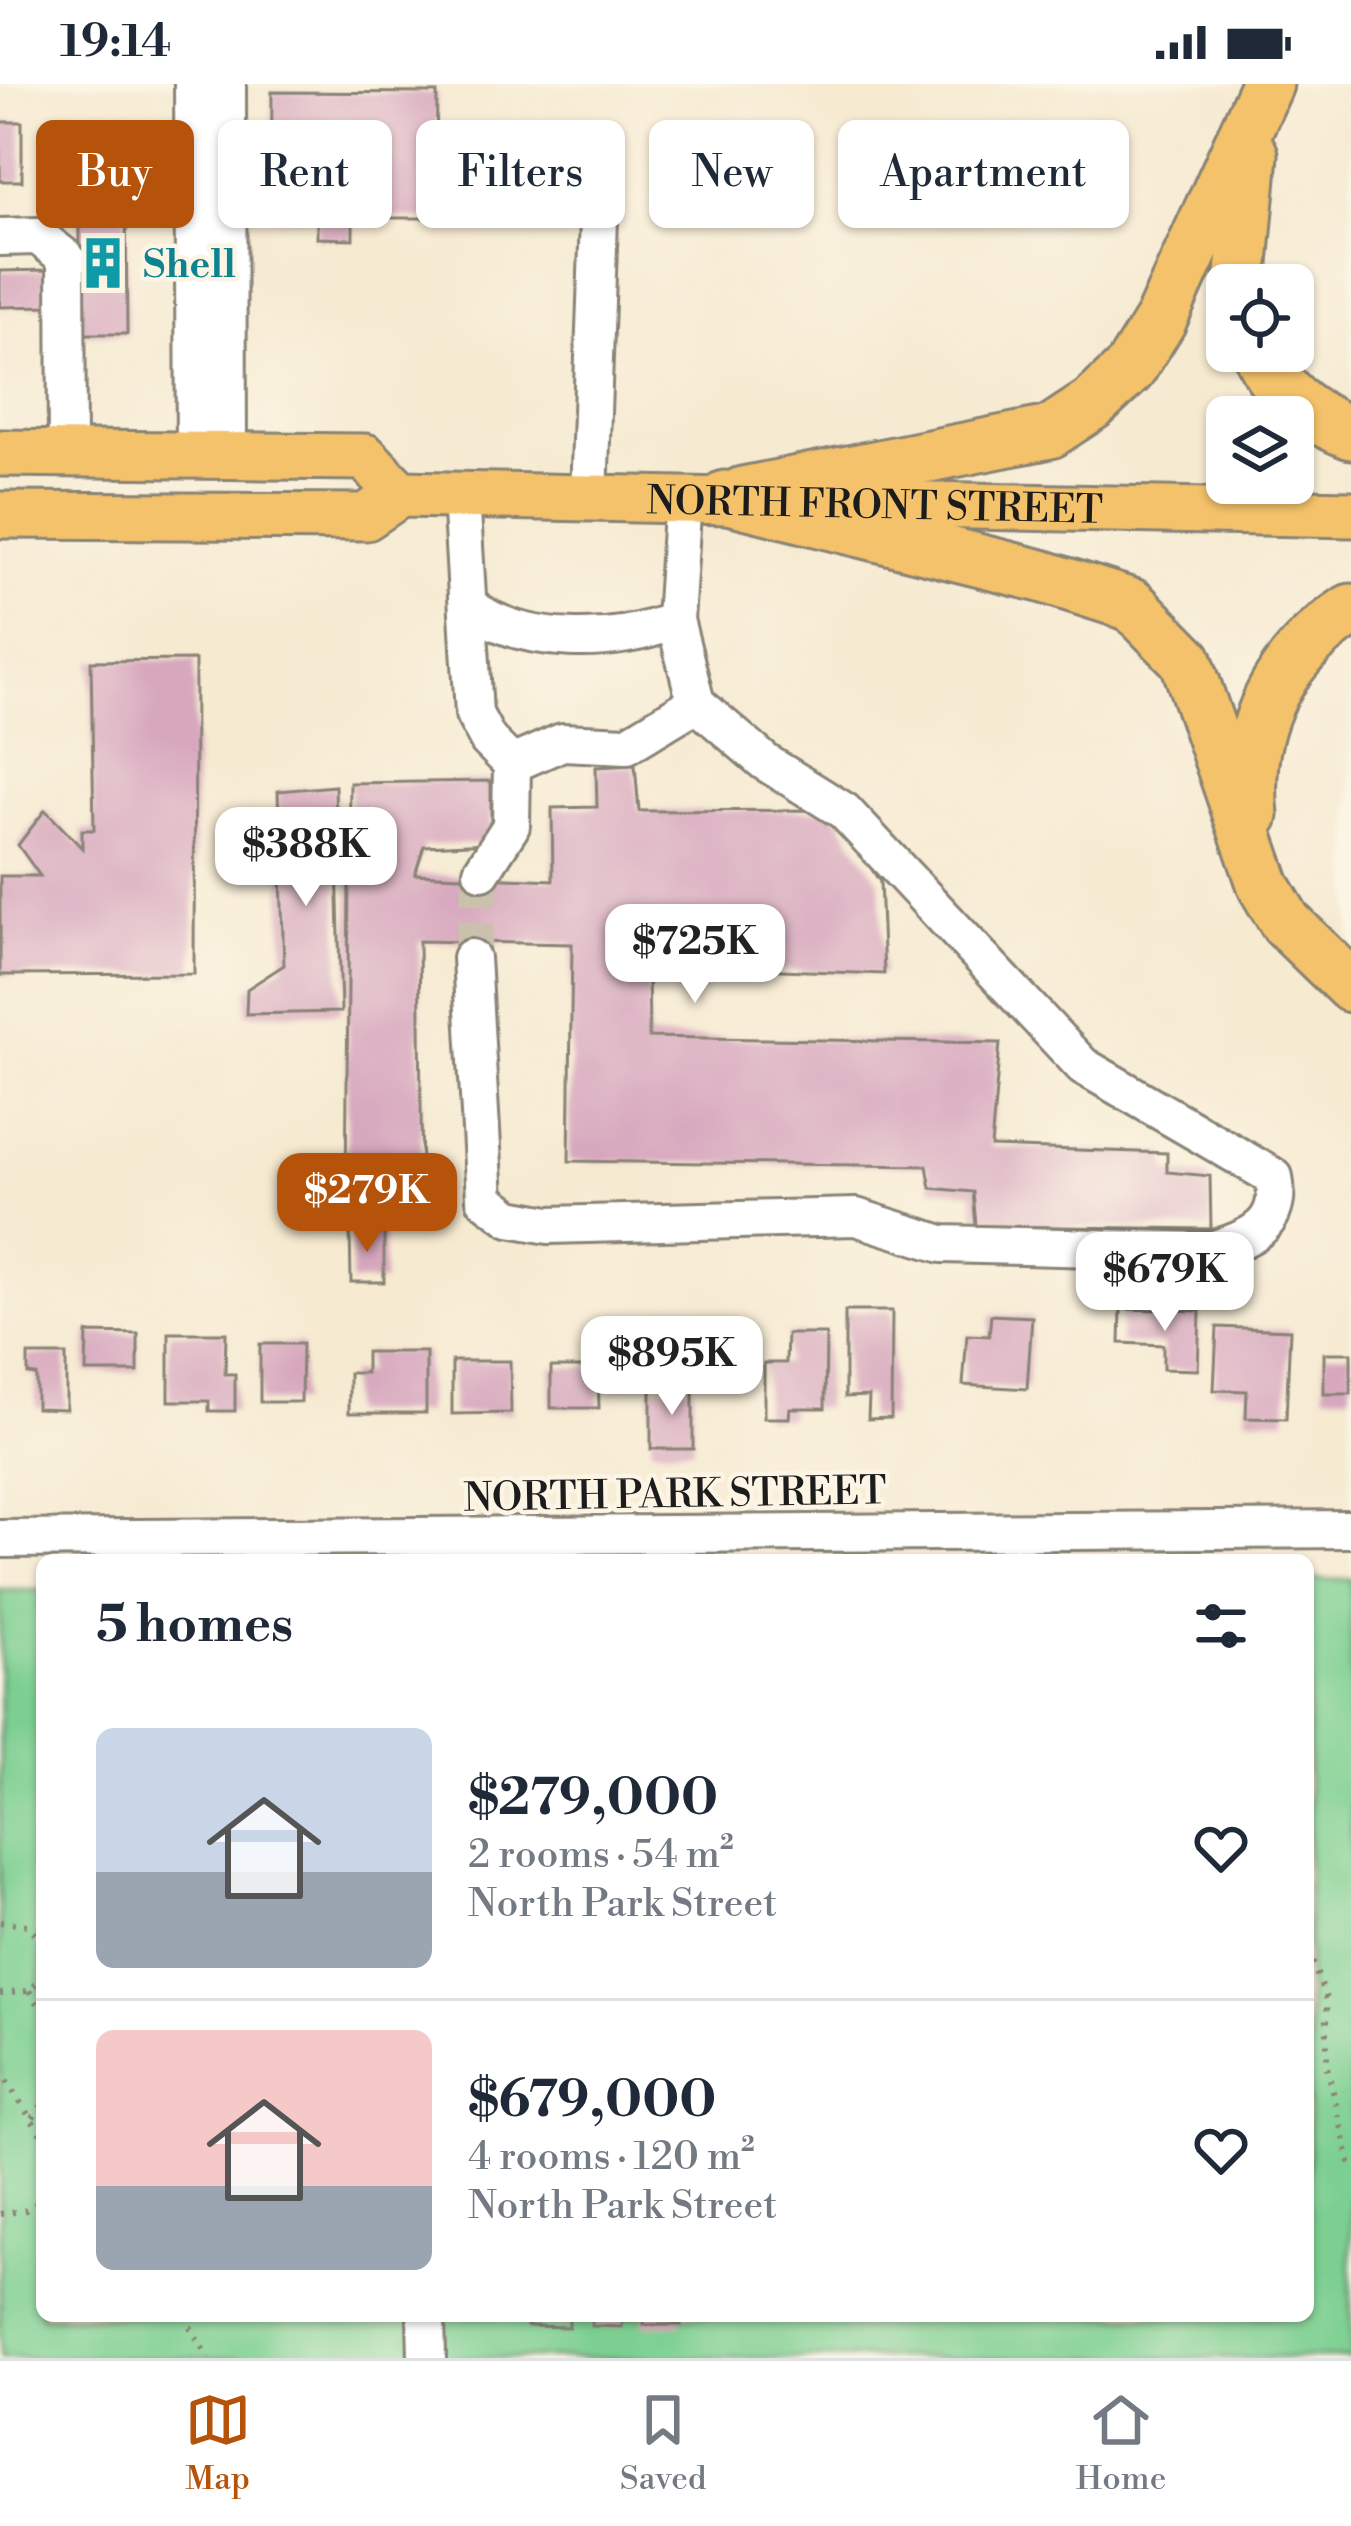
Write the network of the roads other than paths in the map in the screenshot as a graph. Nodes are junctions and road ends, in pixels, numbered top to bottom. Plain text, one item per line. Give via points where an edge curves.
1 (193, 84) edge
2 (227, 84) edge
3 (1268, 84) edge
4 (599, 228) edge
5 (0, 237) edge
6 (1241, 264) edge
7 (1273, 372) edge
8 (1351, 433) edge
9 (0, 453) edge
10 (67, 454) junction
11 (212, 455) junction
12 (400, 494) junction
13 (461, 495) junction
14 (590, 496) junction
15 (704, 497) junction
16 (1351, 514) edge
17 (0, 515) edge
18 (470, 606) junction
19 (1351, 610) edge
20 (675, 620) junction
21 (696, 703) junction
22 (512, 764) junction
23 (482, 871) tunnel mouth
24 (1264, 886) junction
25 (471, 958) tunnel mouth
26 (1351, 986) edge
27 (1351, 1529) edge
28 (0, 1539) edge
29 (410, 1549) edge
30 (426, 2322) edge
31 (427, 2358) edge

1 - 11 street
2 - 11 street
3 - 6 highway via 1247,175
3 - 15 highway via 1160,321 1130,369 1094,403 1050,432
4 - 14 street
5 - 10 street via 38,236 66,258
7 - 8 highway via 1292,400
9 - 10 main road
10 - 11 main road
11 - 12 main road via 365,457
12 - 13 main road, NORTH FRONT STREET
12 - 17 main road, NORTH FRONT STREET via 366,518
13 - 14 main road, NORTH FRONT STREET
13 - 18 street
14 - 15 main road, NORTH FRONT STREET
15 - 16 main road, NORTH FRONT STREET
15 - 20 street
15 - 24 highway via 1132,605 1186,660
18 - 20 street via 492,624 528,635 645,633
18 - 22 street via 474,714
19 - 24 highway via 1300,648 1260,714 1248,782
20 - 21 street
21 - 22 street via 627,745 562,742
21 - 25 street via 765,762 844,811 1083,1066 1274,1177 1279,1202 1271,1221 1208,1251 942,1244 856,1217 550,1225 509,1218 485,1199
22 - 23 street via 511,826
24 - 26 highway via 1286,923
27 - 29 street, NORTH PARK STREET
28 - 29 street, NORTH PARK STREET
30 - 31 street

